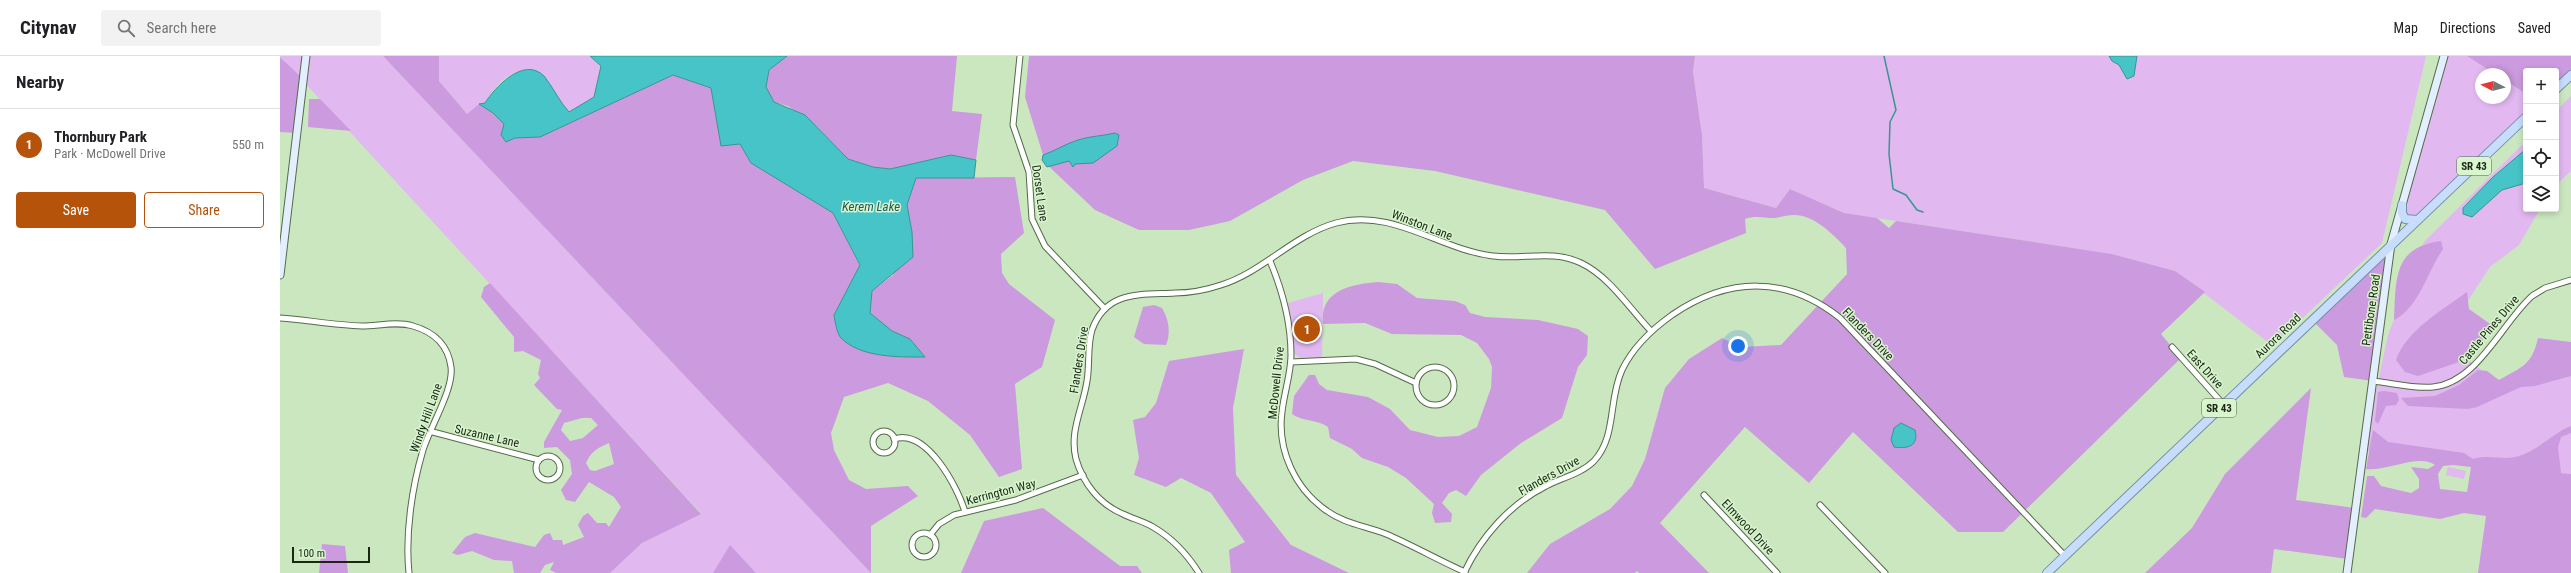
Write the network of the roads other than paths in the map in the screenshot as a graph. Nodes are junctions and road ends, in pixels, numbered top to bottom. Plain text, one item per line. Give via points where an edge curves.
1 (306, 56) edge
2 (1020, 56) edge
3 (2444, 56) edge
4 (2571, 75) edge
5 (2559, 86) edge
6 (2523, 120) edge
7 (2402, 205) junction
8 (2417, 220) junction
9 (2391, 244) junction
10 (1270, 261) junction
11 (280, 275) edge
12 (2571, 280) edge
13 (1105, 309) junction
14 (280, 318) edge
15 (1650, 331) junction
16 (2172, 347) dead end
17 (1291, 362) junction
18 (2372, 380) junction
19 (1416, 383) junction
20 (2223, 404) junction
21 (430, 431) junction
22 (894, 439) junction
23 (539, 460) junction
24 (1083, 475) junction
25 (1704, 495) dead end
26 (1820, 505) dead end
27 (965, 512) junction
28 (930, 536) junction
29 (2065, 556) junction
30 (409, 573) edge
31 (1199, 573) edge
32 (1464, 573) edge
33 (1777, 573) edge
34 (1885, 573) edge
35 (2047, 573) edge
36 (2347, 573) edge

1 - 11 street
2 - 13 street, Dorset Lane via 1013,125 1029,172 1032,219 1045,246
3 - 7 street, Pettibone Road
4 - 5 main road
6 - 8 main road, Aurora Road / SR 43
7 - 8 main road via 2402,213 2406,219
7 - 9 street, Pettibone Road
8 - 9 main road, Aurora Road / SR 43
9 - 18 street, Pettibone Road
9 - 20 main road, Aurora Road / SR 43
10 - 13 street, Winston Lane via 1244,276 1221,285 1184,293 1136,294 1116,300
10 - 15 street, Winston Lane via 1316,230 1355,220 1388,222 1469,252 1507,257 1548,254 1582,263 1602,278
10 - 17 street, McDowell Drive via 1285,303 1291,339
12 - 18 street, Castle Pines Drive via 2545,288 2532,296 2470,369 2453,382 2424,387
13 - 24 street, Flanders Drive via 1094,324 1090,336 1086,388 1075,427 1075,456
14 - 21 street, Windy Hill Lane via 360,326 407,324 423,329 440,339 448,353 451,369 449,384
15 - 29 street, Flanders Drive via 1698,300 1731,288 1778,288 1814,300 1840,318
15 - 32 street, Flanders Drive via 1631,354 1618,380 1612,402 1609,433 1601,452 1586,467 1539,490 1508,513 1483,541
16 - 20 street, East Drive
17 - 19 street via 1356,358
17 - 32 street, McDowell Drive via 1281,413 1282,437 1288,461 1306,493 1338,518 1384,534
18 - 36 street, Pettibone Road
19 - 19 street via 1422,400 1433,405 1449,398 1454,387 1451,376 1443,368 1437,367 1426,369
20 - 29 main road, Aurora Road / SR 43
21 - 23 street, Suzanne Lane
21 - 30 street, Windy Hill Lane via 413,499
22 - 22 street via 890,433 879,432 874,438 873,445 880,453 887,453 894,446
22 - 27 street via 909,439 934,456 951,477
23 - 23 street, Suzanne Lane via 536,467 541,478 551,480 558,476 560,468 556,459 545,456
24 - 27 street, Kerrington Way via 1016,500
24 - 31 street, Flanders Drive via 1096,495 1112,509 1152,526 1170,539 1184,552
25 - 33 street, Elmwood Drive
26 - 34 street
27 - 28 street, Kerrington Way via 943,521
28 - 28 street, Kerrington Way via 923,534 914,540 912,547 919,556 926,557 935,549 935,542
29 - 35 main road, Aurora Road / SR 43

